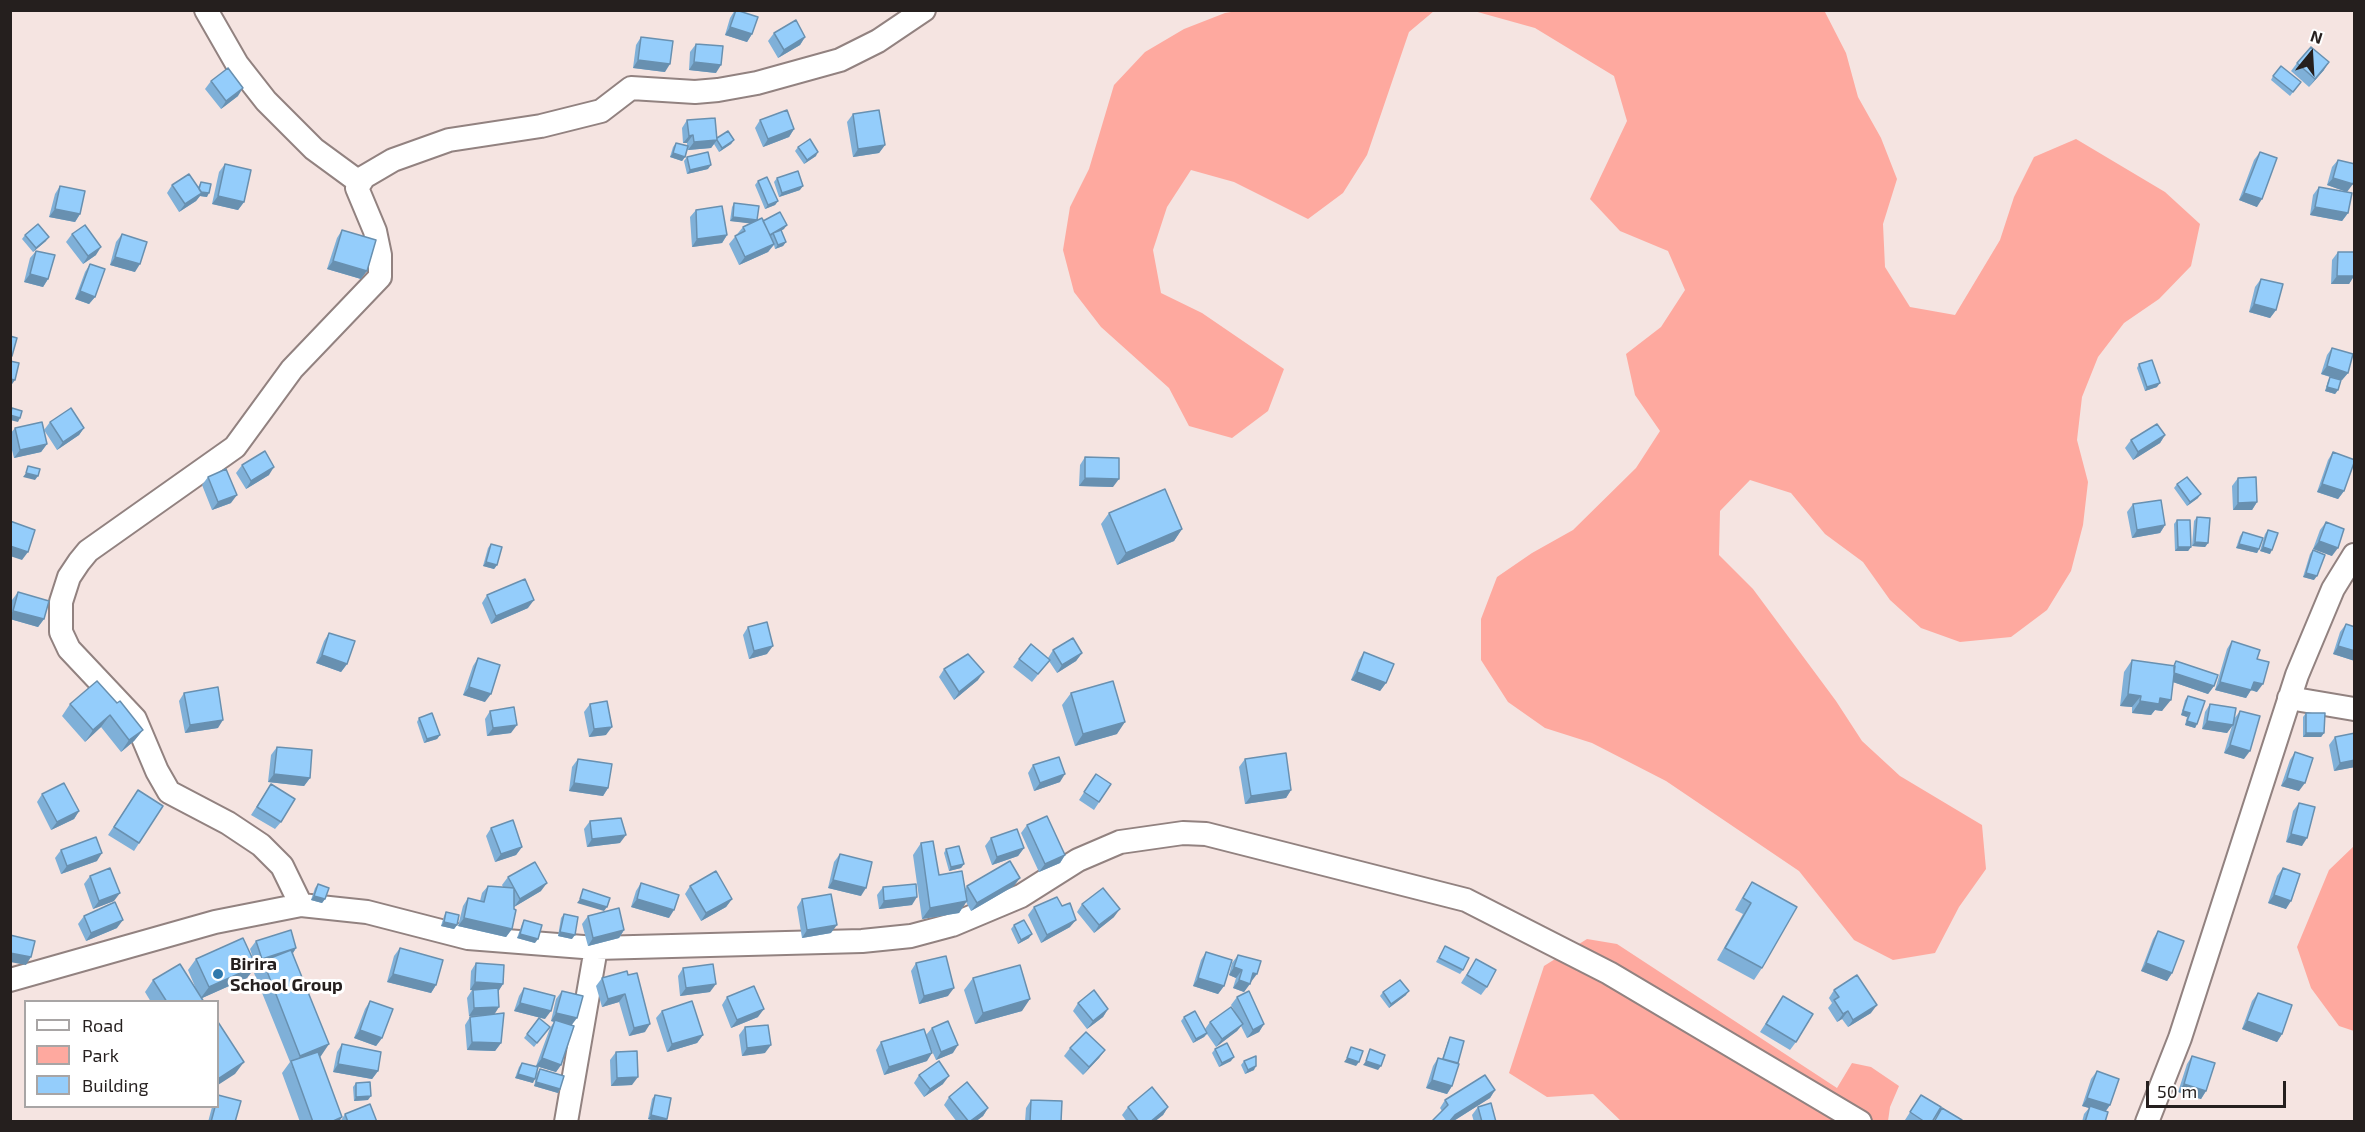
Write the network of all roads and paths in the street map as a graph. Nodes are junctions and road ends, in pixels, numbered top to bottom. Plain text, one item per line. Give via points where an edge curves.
1 (206, 10) edge
2 (924, 10) edge
3 (359, 182) junction
4 (2355, 555) edge
5 (2289, 698) junction
6 (2355, 710) edge
7 (301, 905) junction
8 (596, 948) junction
9 (10, 980) edge
10 (566, 1122) edge
11 (1860, 1122) edge
12 (2147, 1122) edge

1 - 3 street via 237,64 266,101 314,149
2 - 3 street via 878,41 840,60 718,90 631,88 601,111 428,146 393,160
3 - 7 street via 357,188 378,246 380,277 292,369 234,447 88,551 69,577 60,612 61,632 69,649 135,719 169,792 261,845 282,867
4 - 5 street via 2333,589
5 - 6 street
5 - 12 street via 2187,1017
7 - 8 street via 367,912 468,938
7 - 9 street via 215,922
8 - 10 street
8 - 11 street via 862,941 911,936 952,925 1020,896 1078,860 1120,842 1183,833 1206,834 1466,900 1609,974

